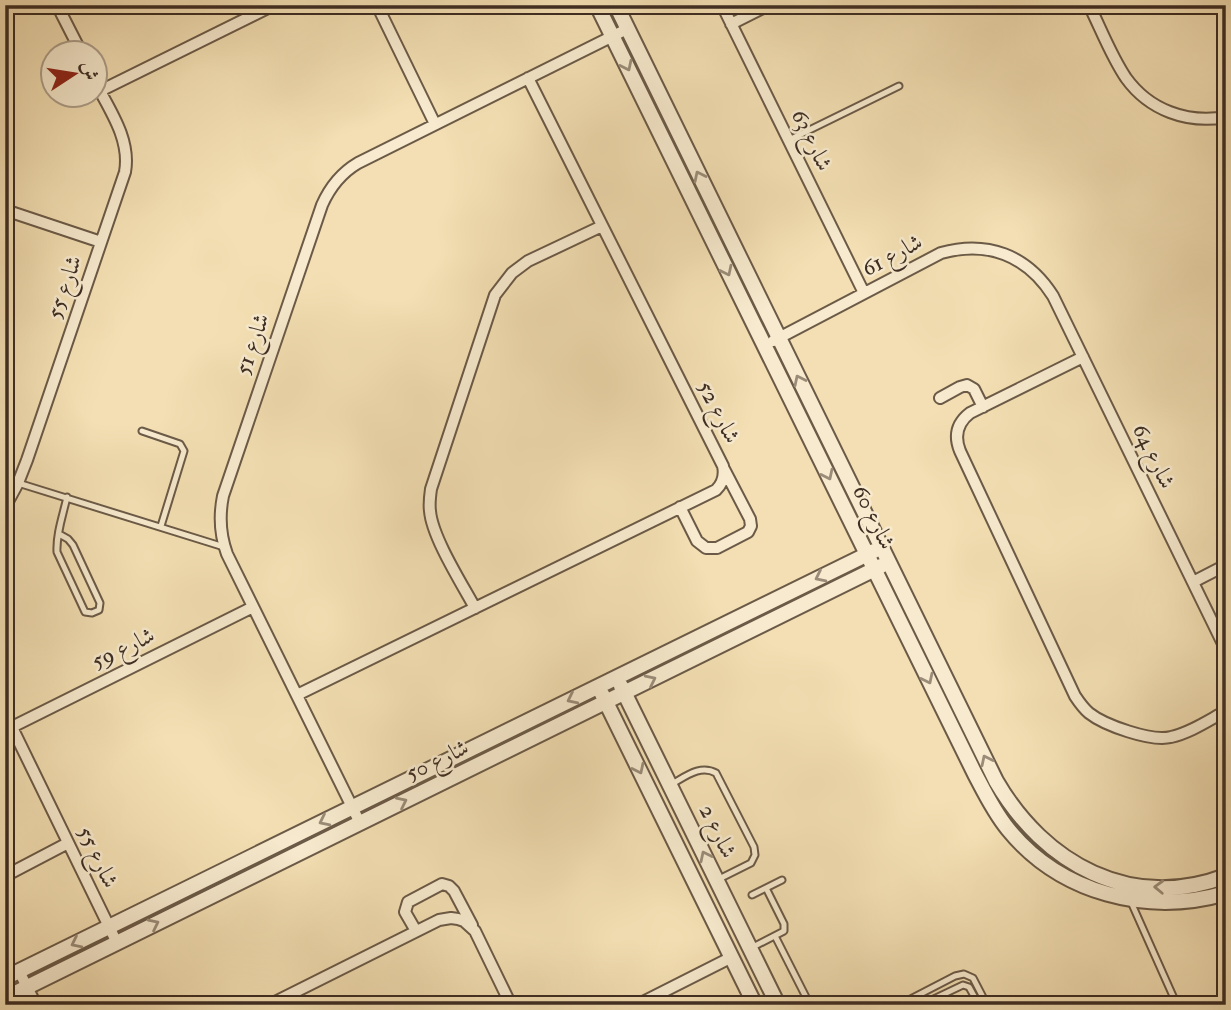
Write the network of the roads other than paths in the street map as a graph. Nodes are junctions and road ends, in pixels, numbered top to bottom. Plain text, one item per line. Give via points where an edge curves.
1 (14, 5) edge
2 (57, 5) edge
3 (274, 5) edge
4 (377, 5) edge
5 (597, 5) edge
6 (616, 5) edge
7 (722, 5) edge
8 (769, 5) edge
9 (1089, 5) edge
10 (5, 9) edge
11 (731, 24) junction
12 (627, 29) junction
13 (612, 36) junction
14 (73, 38) edge
15 (528, 78) junction
16 (899, 86) dead end
17 (108, 87) edge
18 (108, 107) edge
19 (1226, 117) edge
20 (435, 124) junction
21 (789, 140) junction
22 (5, 210) edge
23 (602, 226) junction
24 (101, 242) junction
25 (1042, 281) joint
26 (864, 293) junction
27 (779, 338) junction
28 (764, 345) junction
29 (1083, 357) junction
30 (940, 398) dead end
31 (982, 407) junction
32 (142, 431) dead end
33 (723, 466) junction
34 (18, 483) junction
35 (67, 497) junction
36 (5, 507) edge
37 (680, 507) junction
38 (161, 526) junction
39 (59, 534) junction
40 (224, 547) junction
41 (881, 547) junction
42 (867, 554) junction
43 (889, 562) junction
44 (1226, 565) edge
45 (874, 570) junction
46 (1193, 582) junction
47 (253, 607) junction
48 (475, 608) junction
49 (1226, 650) edge
50 (616, 677) junction
51 (598, 686) junction
52 (624, 693) junction
53 (297, 695) junction
54 (606, 702) junction
55 (1226, 711) edge
56 (5, 713) edge
57 (12, 727) junction
58 (670, 786) junction
59 (352, 807) junction
60 (360, 823) junction
61 (68, 844) junction
62 (5, 876) edge
63 (1226, 876) edge
64 (717, 880) junction
65 (782, 880) dead end
66 (765, 888) junction
67 (1226, 893) edge
68 (752, 895) dead end
69 (1130, 900) junction
70 (109, 927) junction
71 (416, 931) junction
72 (475, 931) junction
73 (775, 936) junction
74 (117, 943) junction
75 (751, 949) junction
76 (732, 957) junction
77 (19, 971) junction
78 (969, 975) junction
79 (5, 978) edge
80 (966, 985) junction
81 (27, 987) junction
82 (5, 998) edge
83 (36, 1005) edge
84 (269, 1005) edge
85 (511, 1005) edge
86 (637, 1005) edge
87 (755, 1005) edge
88 (778, 1005) edge
89 (810, 1005) edge
90 (899, 1005) edge
91 (921, 1005) edge
92 (979, 1005) edge
93 (987, 1005) edge
94 (1177, 1005) edge

1 - 10 main road
2 - 14 street
3 - 17 street
4 - 20 street
5 - 13 street, شارع 60
6 - 12 street, شارع 60
7 - 11 street, شارع 63
8 - 11 street
9 - 19 street via 1120,69 1143,97 1187,118
11 - 21 street, شارع 63
12 - 13 street, شارع 51
27 -> 12 street, شارع 60
13 - 15 street, شارع 51
13 -> 28 street, شارع 60
15 - 20 street, شارع 51
15 - 23 street, شارع 52
16 - 21 lane
18 - 24 street, شارع 55 via 127,156
20 - 40 street, شارع 51 via 350,168 325,196 223,496 220,523
21 - 26 street, شارع 63
22 - 24 street
23 - 33 street, شارع 52
23 - 48 street via 519,266 500,287 491,308 429,500 434,529
24 - 34 street, شارع 55
25 - 26 street, شارع 61 via 1009,256 960,248 941,253
25 - 29 street, شارع 64
26 - 27 street, شارع 61
27 - 28 street, شارع 61
41 -> 27 street, شارع 60
28 -> 42 street, شارع 60
29 - 31 street
29 - 46 street, شارع 64
30 - 31 street via 967,385 974,389
31 - 55 street via 960,423 957,444 1079,703 1098,719 1153,738 1181,734
32 - 38 lane via 180,444 184,451
33 - 37 street, شارع 52 via 719,487
33 - 37 street via 750,520 748,532 717,548 706,548 697,541
34 - 35 lane
34 - 36 street, شارع 55
35 - 38 lane
35 - 39 lane
37 - 48 street, شارع 52
38 - 40 lane
39 - 39 lane via 60,561 85,612 99,610 100,603 73,545
40 - 47 street, شارع 51
41 - 42 street, شارع 50
41 - 43 street, شارع 60
42 - 45 street, شارع 60
42 -> 50 street, شارع 50
43 - 45 street, شارع 50
63 -> 43 street, شارع 60 via 1172,887 1121,883 1079,867 1042,841 996,781
44 - 46 street
52 -> 45 street, شارع 50
45 -> 69 street, شارع 60 via 975,774 1008,829 1055,871 1084,886
46 - 49 street, شارع 64
47 - 53 street, شارع 51
47 - 57 street, شارع 59
48 - 53 street, شارع 52
50 - 51 street, شارع 50
50 - 52 street, شارع 2
51 - 54 street, شارع 2
51 -> 59 street, شارع 50
52 - 54 street, شارع 50
52 - 58 street, شارع 2
53 - 59 street, شارع 51
60 -> 54 street, شارع 50
54 -> 76 street, شارع 2
56 - 57 street, شارع 55
57 - 61 street, شارع 55
64 -> 58 street, شارع 2
58 - 64 lane via 701,769 716,773 754,847 751,863
59 - 60 street, شارع 51
59 -> 70 street, شارع 50
74 -> 60 street, شارع 50
61 - 62 street
61 - 70 street, شارع 55
64 - 75 street, شارع 2
65 - 66 lane
66 - 68 lane
66 - 73 lane via 785,928
67 - 69 street, شارع 60 via 1178,902
69 - 94 lane
70 - 74 street, شارع 55
70 -> 77 street, شارع 50
71 - 72 street via 451,918 464,921
71 - 72 street via 405,912 408,902 442,884 454,891
71 - 84 street
72 - 85 street
73 - 75 lane
73 - 89 lane
74 - 81 street, شارع 50
75 - 76 street via 754,962 748,968
75 - 76 street via 741,937 735,937 729,942
75 - 88 street, شارع 2
76 - 86 street
76 - 87 street, شارع 2
77 - 79 street, شارع 50
77 - 81 street
78 - 80 lane
78 - 90 lane via 955,976
78 - 93 lane
80 - 91 lane
80 - 92 lane
81 - 82 street, شارع 50
81 - 83 street

